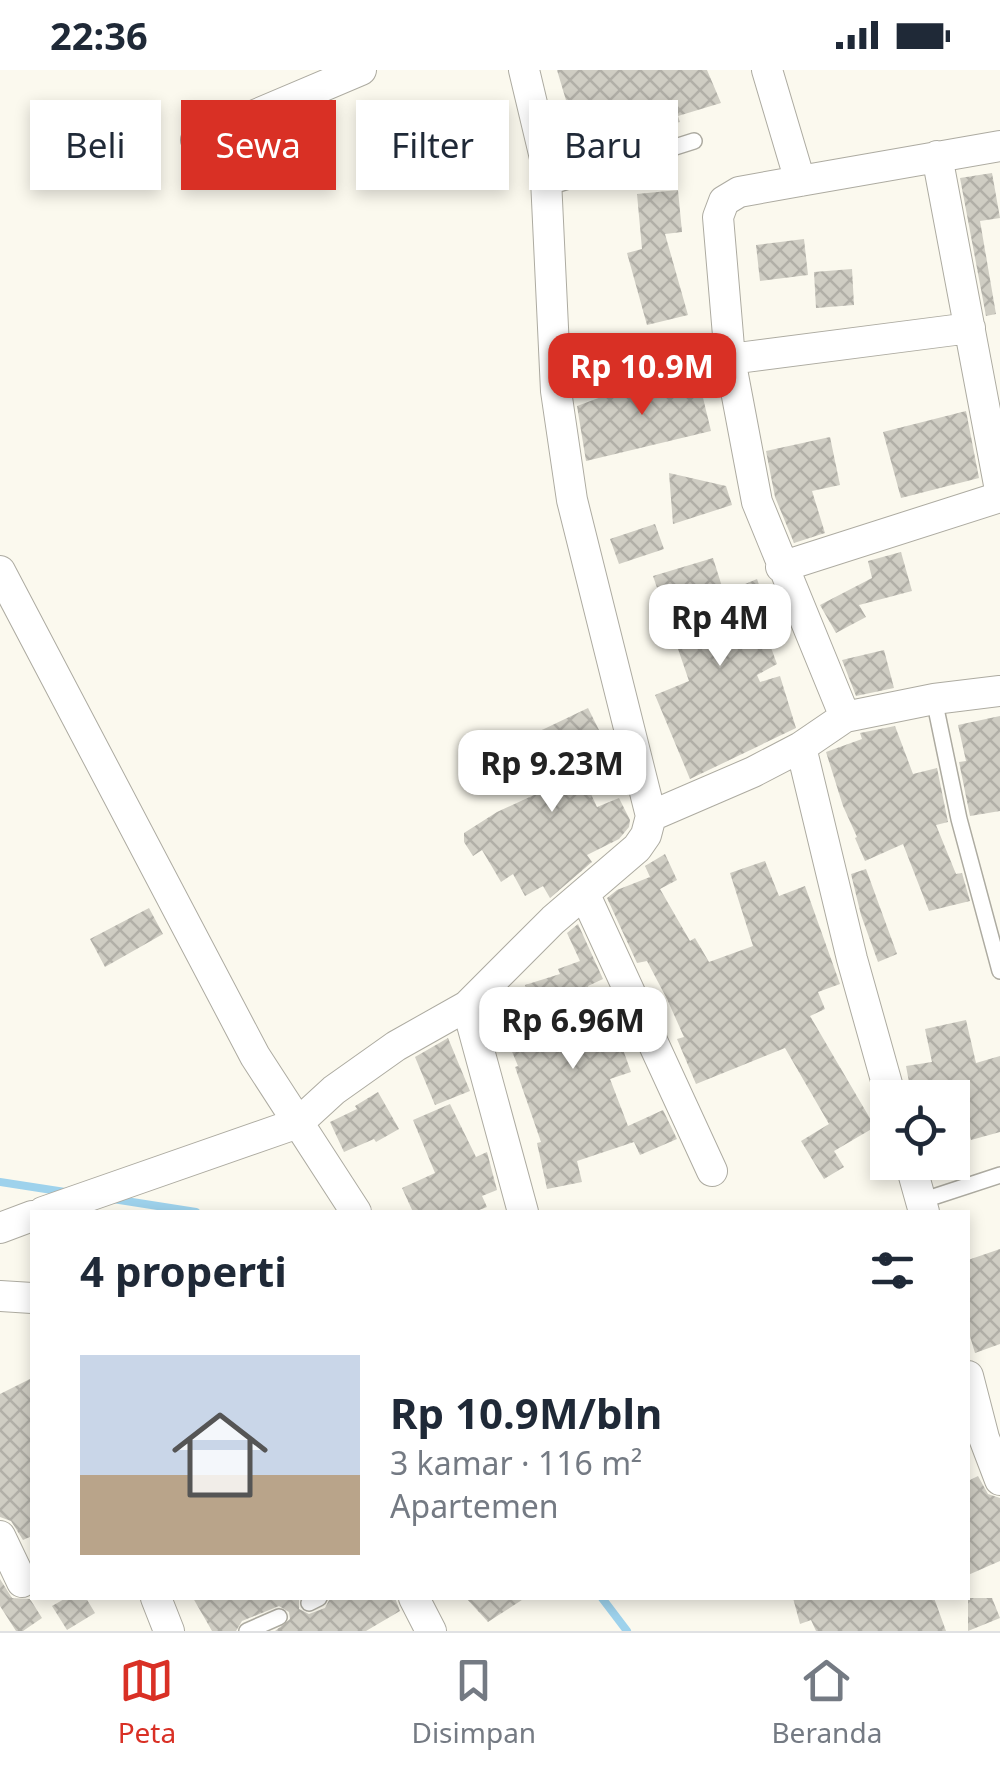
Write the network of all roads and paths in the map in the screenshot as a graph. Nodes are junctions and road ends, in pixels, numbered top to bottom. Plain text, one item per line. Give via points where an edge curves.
1 (360, 70) edge
2 (524, 70) edge
3 (767, 70) edge
4 (290, 100) edge
5 (531, 100) edge
6 (694, 141) dead end
7 (678, 146) edge
8 (1000, 146) edge
9 (938, 156) junction
10 (800, 181) junction
11 (546, 190) edge
12 (970, 328) junction
13 (730, 359) junction
14 (1000, 494) edge
15 (781, 567) junction
16 (0, 572) edge
17 (1000, 692) edge
18 (934, 699) junction
19 (845, 718) junction
20 (802, 746) junction
21 (651, 816) junction
22 (585, 895) junction
23 (1000, 971) edge
24 (466, 1006) junction
25 (886, 1080) edge
26 (298, 1122) junction
27 (712, 1170) dead end
28 (1000, 1175) edge
29 (915, 1180) edge
30 (922, 1207) edge
31 (49, 1210) edge
32 (355, 1210) edge
33 (522, 1210) edge
34 (30, 1217) edge
35 (0, 1228) edge
36 (0, 1296) edge
37 (30, 1298) edge
38 (970, 1392) edge
39 (976, 1441) edge
40 (1000, 1480) edge
41 (0, 1536) edge
42 (18, 1583) edge
43 (157, 1600) edge
44 (415, 1600) edge
45 (280, 1617) dead end
46 (427, 1630) edge
47 (168, 1631) edge
48 (248, 1631) edge

1 - 4 street
2 - 5 street
3 - 10 street
6 - 7 lane
8 - 9 street
9 - 10 street
9 - 12 street
10 - 13 street via 724,201 718,217
11 - 21 street via 556,391 572,500
12 - 13 street
12 - 14 street
13 - 15 street via 757,502
14 - 15 street
15 - 19 street
16 - 26 street via 255,1056
17 - 18 street
18 - 19 street
18 - 23 lane
19 - 20 street
20 - 21 street
20 - 25 street
21 - 22 street via 637,848
22 - 24 street
22 - 27 street
24 - 26 street via 396,1046
24 - 33 street
26 - 31 street
26 - 32 street
28 - 30 lane
29 - 30 street
34 - 35 street
36 - 37 street
38 - 39 street
39 - 40 street
41 - 42 street
43 - 47 street
44 - 46 street
45 - 48 lane

